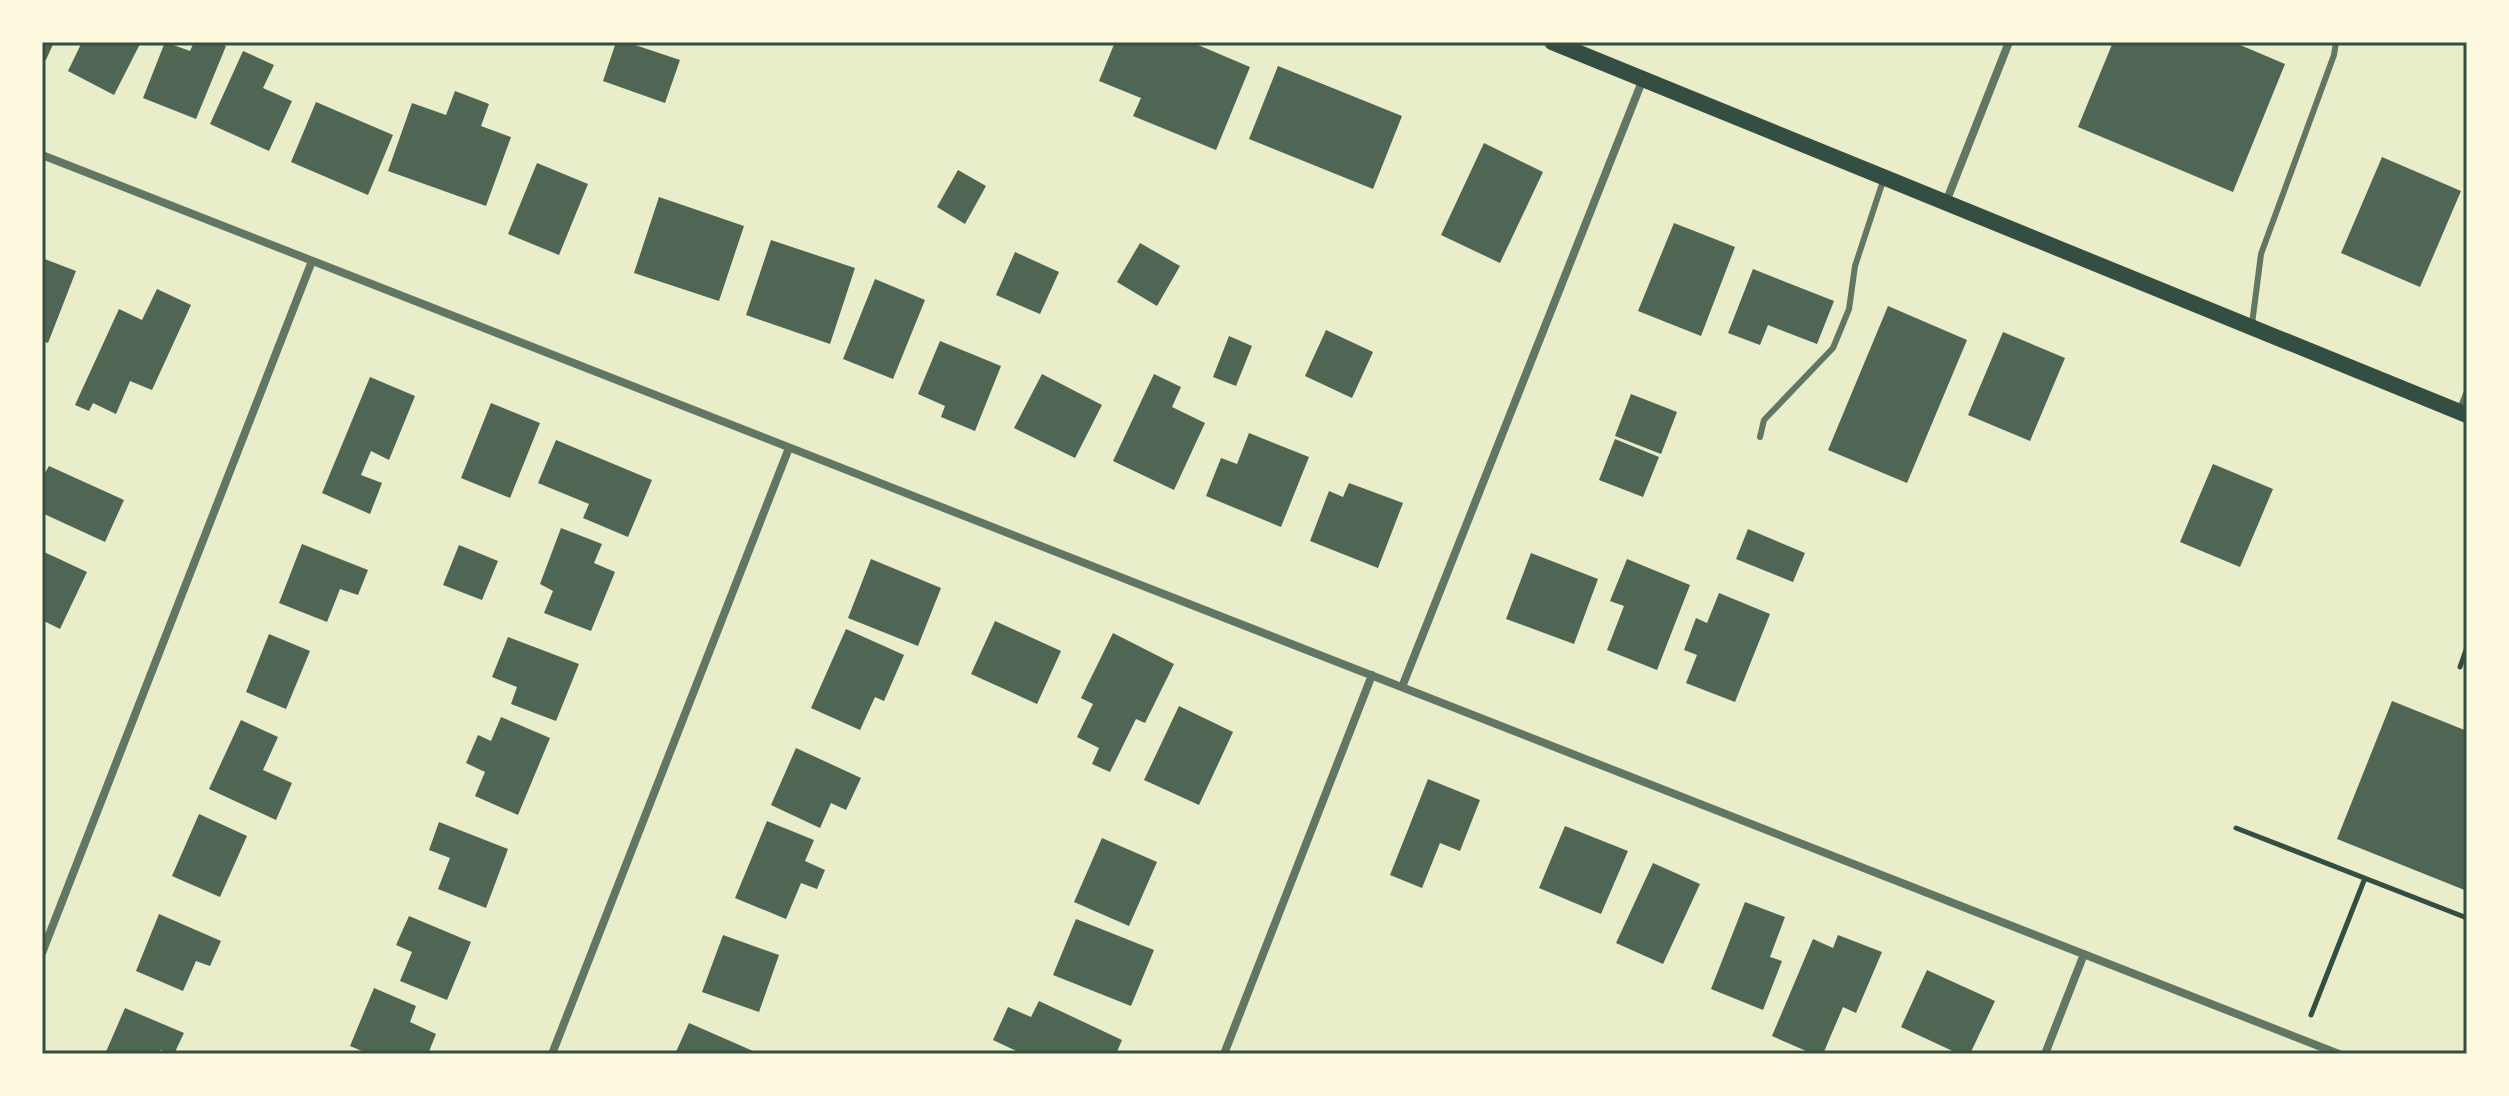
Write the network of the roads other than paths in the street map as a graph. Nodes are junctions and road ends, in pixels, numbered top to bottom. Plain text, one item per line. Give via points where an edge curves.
1 (1552, 42) edge
2 (2009, 42) edge
3 (2336, 42) edge
4 (1643, 79) junction
5 (42, 155) edge
6 (1884, 177) junction
7 (1946, 202) junction
8 (312, 261) junction
9 (2252, 327) junction
10 (2467, 391) edge
11 (2463, 413) edge
12 (1760, 437) dead end
13 (789, 448) junction
14 (1372, 675) junction
15 (1402, 687) junction
16 (42, 953) edge
17 (2084, 954) junction
18 (552, 1054) edge
19 (1224, 1054) edge
20 (2045, 1054) edge
21 (2339, 1054) edge

1 - 4 main road
2 - 7 street
3 - 9 lane via 2261,254
4 - 6 main road
4 - 15 street
5 - 8 street
6 - 7 main road
6 - 12 lane via 1855,266 1849,309 1833,348 1764,420
7 - 9 main road
8 - 13 street
8 - 16 street
9 - 11 main road
10 - 11 lane
13 - 14 street
13 - 18 street
14 - 15 street
14 - 19 street
15 - 17 street
17 - 20 street
17 - 21 street

